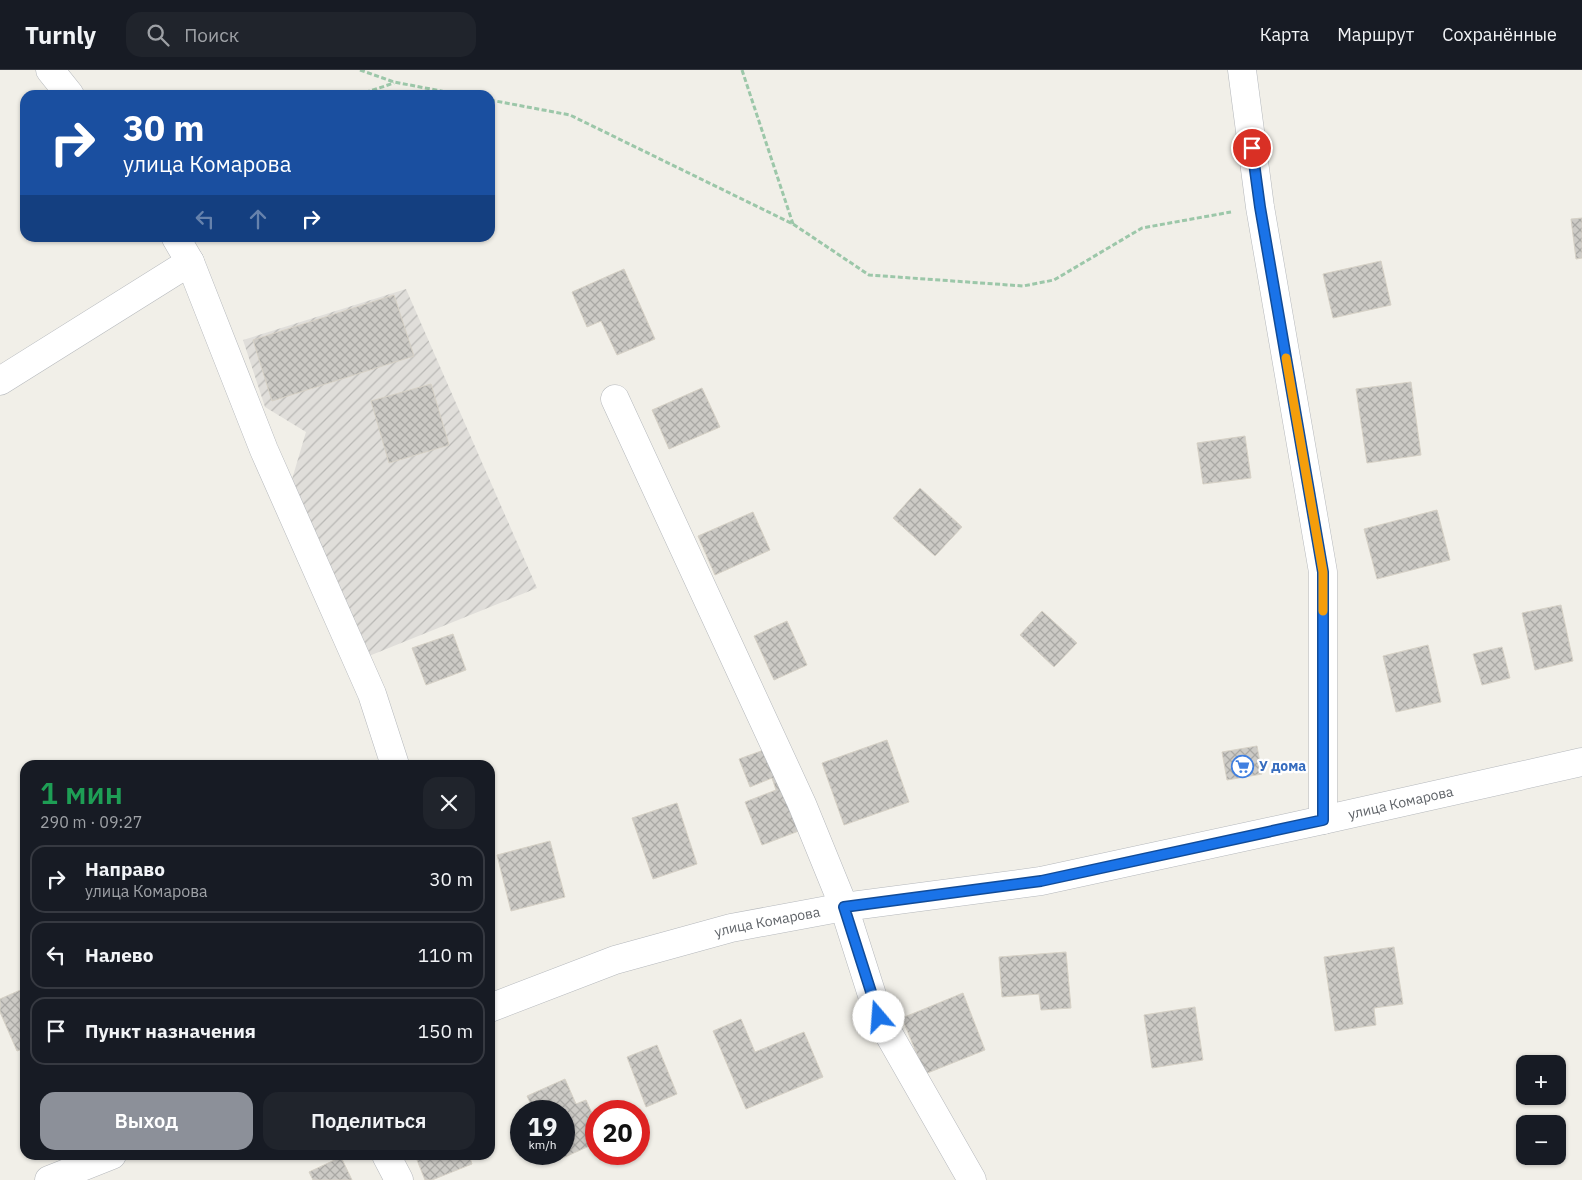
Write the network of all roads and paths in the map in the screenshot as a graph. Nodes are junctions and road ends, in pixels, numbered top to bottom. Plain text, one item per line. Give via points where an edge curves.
1 (50, 70) edge
2 (360, 70) edge
3 (742, 70) edge
4 (1242, 70) edge
5 (394, 82) junction
6 (66, 90) edge
7 (372, 90) edge
8 (436, 90) edge
9 (495, 101) edge
10 (1260, 207) junction
11 (793, 224) junction
12 (178, 242) edge
13 (190, 262) junction
14 (0, 381) edge
15 (615, 399) dead end
16 (393, 760) edge
17 (1582, 762) edge
18 (1323, 820) junction
19 (844, 907) junction
20 (495, 1006) edge
21 (99, 1160) edge
22 (389, 1160) edge
23 (49, 1180) edge
24 (399, 1180) edge
25 (972, 1180) edge

1 - 6 street
2 - 5 path
3 - 11 path
4 - 10 street
5 - 7 path
5 - 8 path
9 - 11 path via 570,115
10 - 11 path via 1142,228 1054,280 1023,286 869,275
10 - 18 street via 1323,572
12 - 13 street
13 - 14 street
13 - 16 street via 264,450 372,694
15 - 19 street via 802,804
17 - 18 street, улица Комарова
18 - 19 street, улица Комарова via 1041,881
19 - 20 street, улица Комарова via 731,928 625,958
19 - 25 street via 879,1017
21 - 23 street
22 - 24 street

